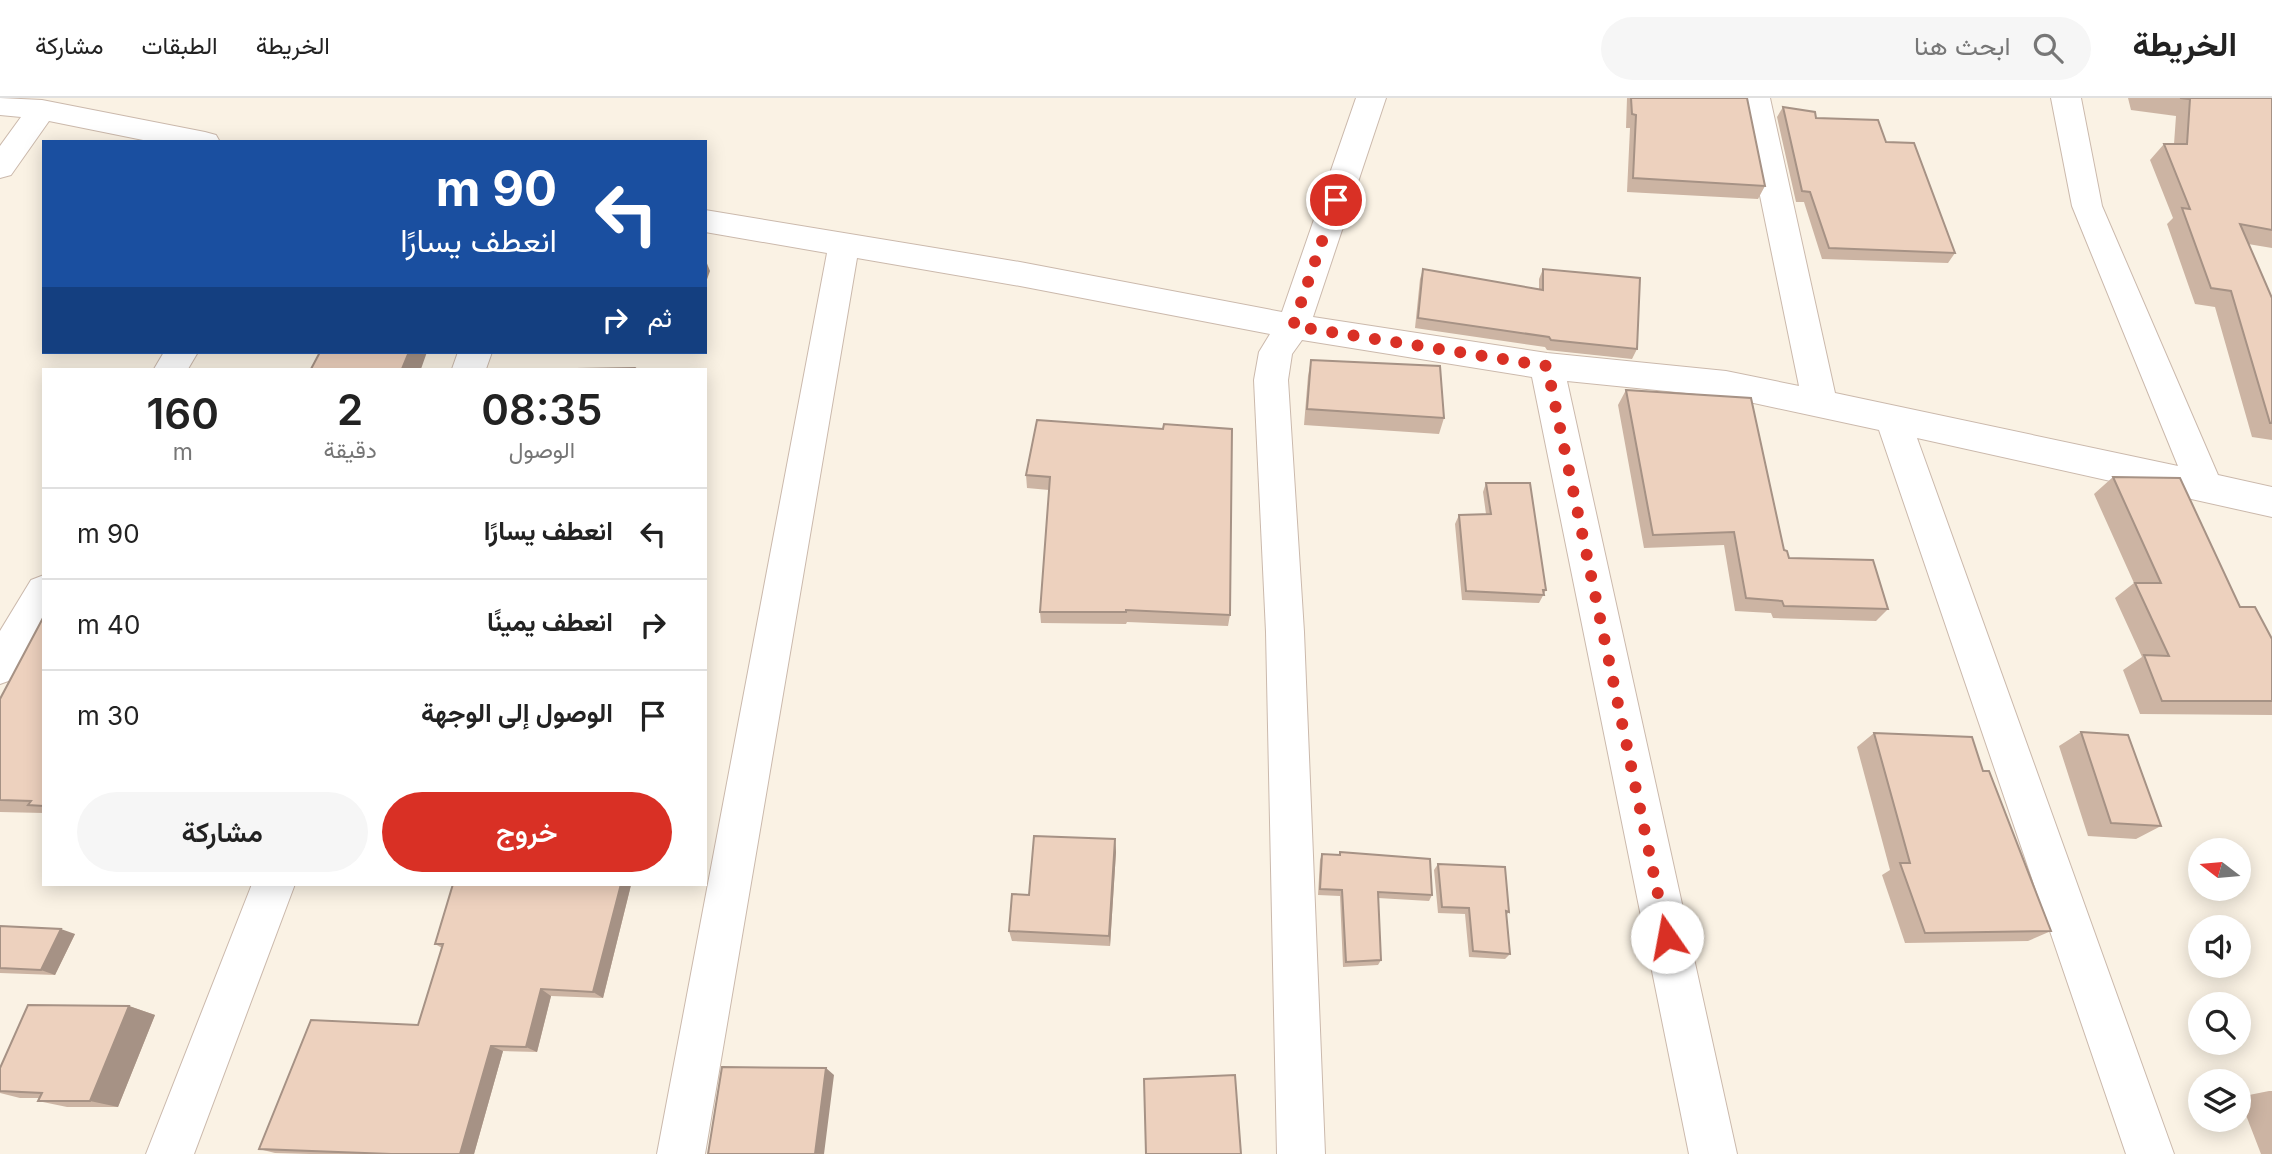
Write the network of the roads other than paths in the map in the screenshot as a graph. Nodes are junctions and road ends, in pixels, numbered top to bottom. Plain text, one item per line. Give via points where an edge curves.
1 (1371, 98) edge
2 (1755, 98) edge
3 (2066, 98) edge
4 (0, 105) edge
5 (42, 110) junction
6 (195, 140) edge
7 (0, 168) edge
8 (707, 221) edge
9 (844, 244) junction
10 (1293, 326) junction
11 (1547, 366) junction
12 (1820, 404) junction
13 (1893, 419) junction
14 (2203, 485) junction
15 (2272, 502) edge
16 (42, 594) edge
17 (0, 667) edge
18 (272, 886) edge
19 (170, 1154) edge
20 (681, 1154) edge
21 (1301, 1154) edge
22 (1713, 1154) edge
23 (2150, 1154) edge

1 - 10 street
2 - 12 street
3 - 14 street via 2087,206
4 - 5 street
5 - 6 street
5 - 7 street
8 - 9 street
9 - 10 street
9 - 20 street
10 - 11 street
10 - 21 street via 1276,352 1271,380 1285,632
11 - 12 street via 1726,384
11 - 22 street
12 - 13 street
13 - 14 street
13 - 23 street
14 - 15 street
16 - 17 street
18 - 19 street

